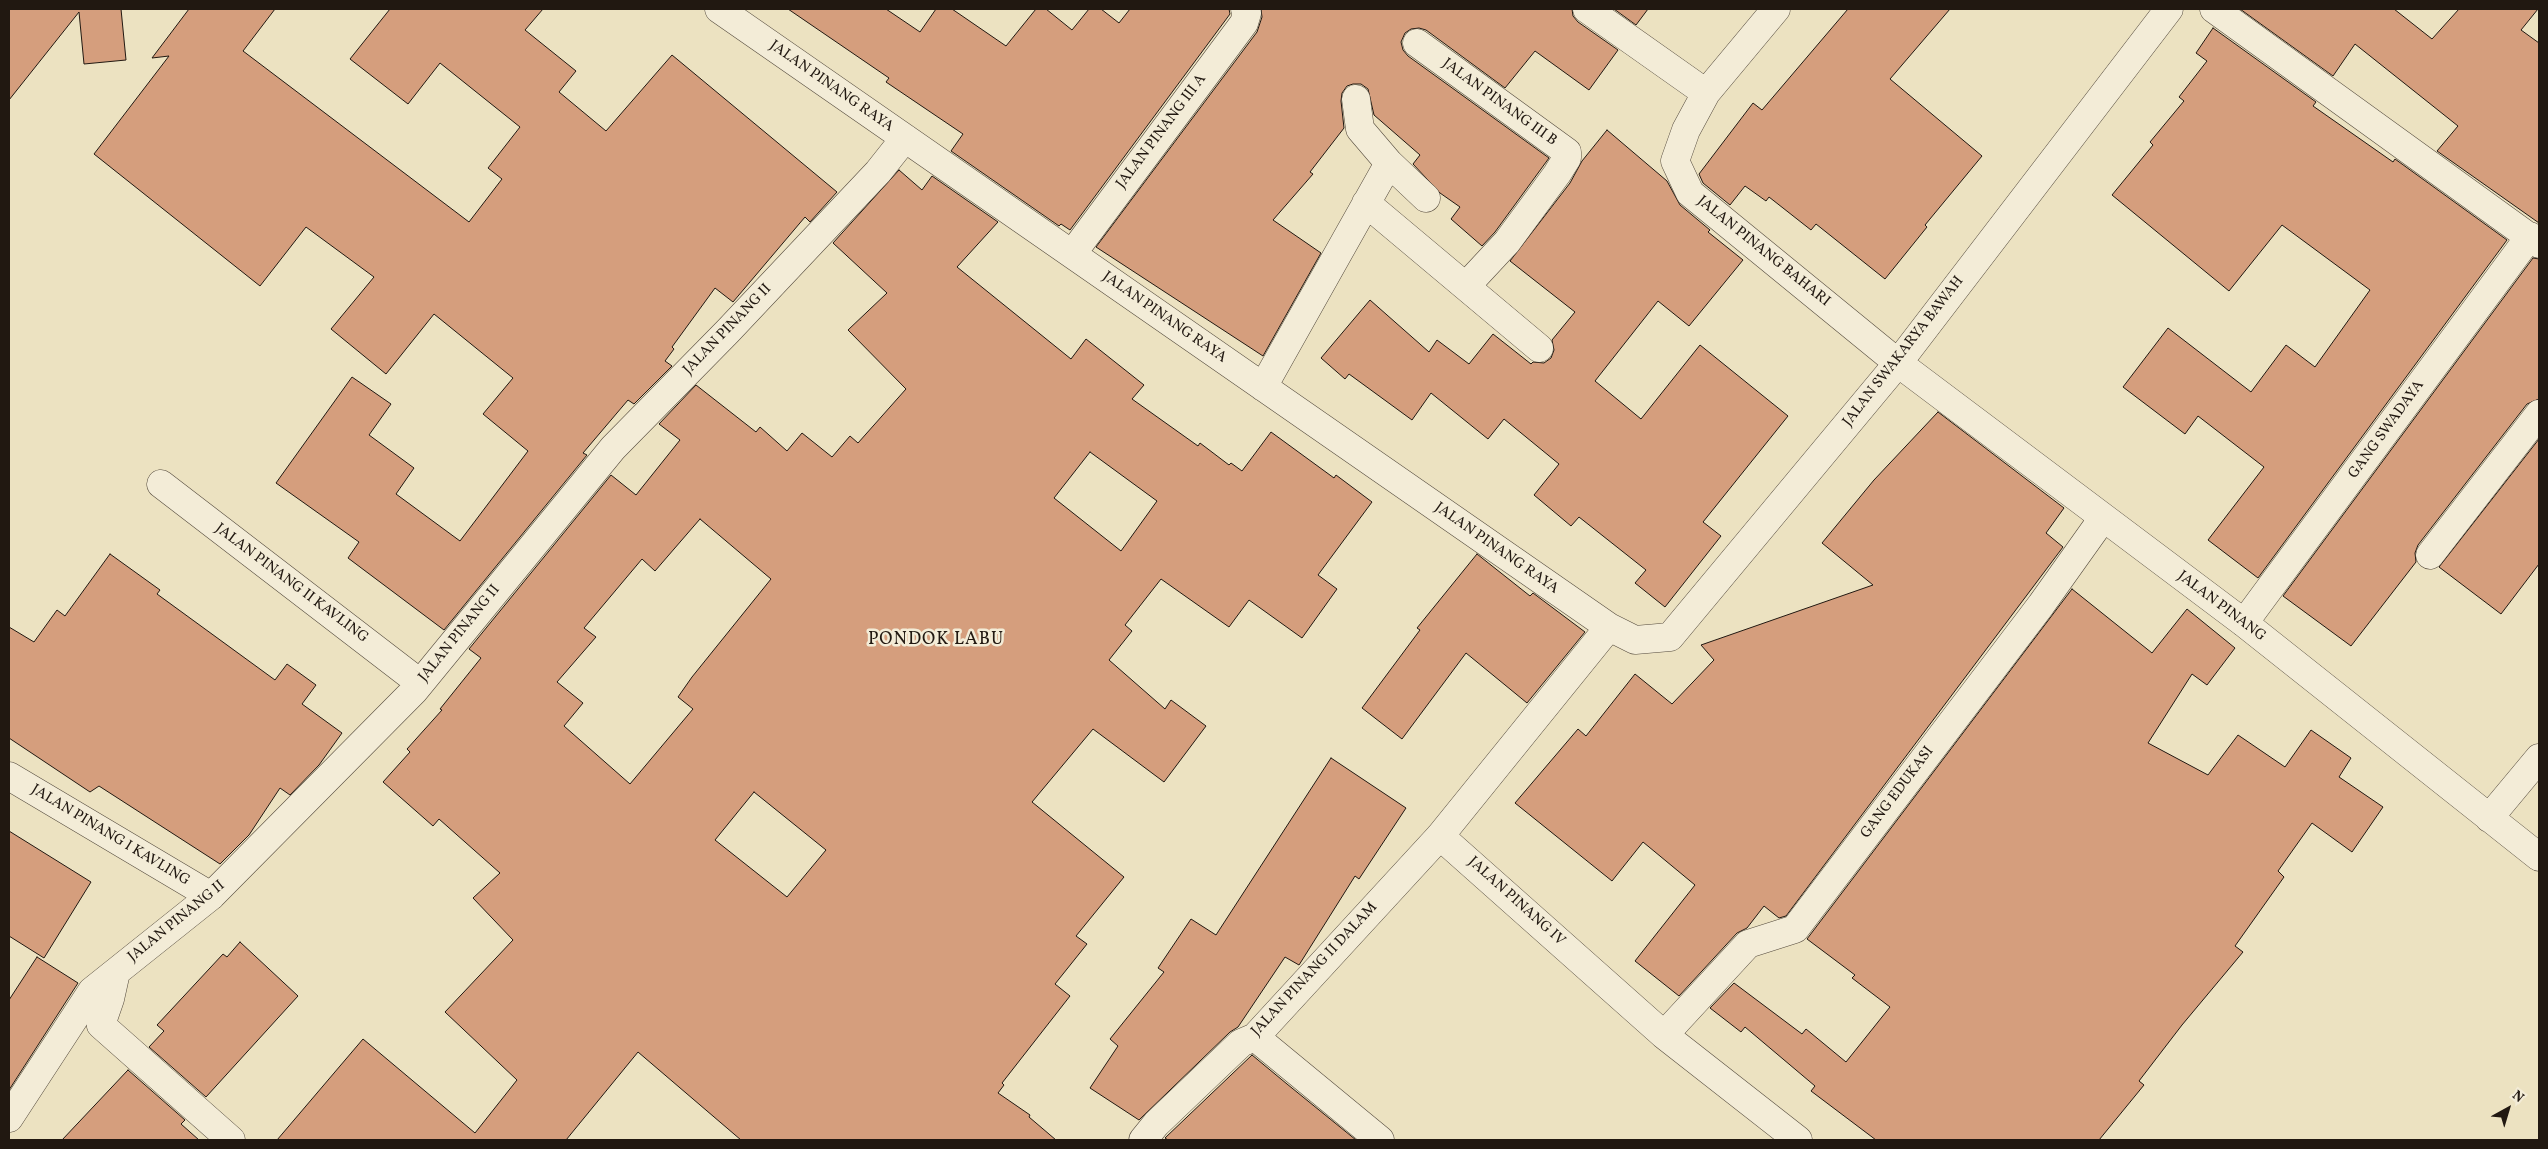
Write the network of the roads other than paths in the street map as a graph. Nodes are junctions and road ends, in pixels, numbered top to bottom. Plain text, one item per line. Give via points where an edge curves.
1 (719, 9) edge
2 (1245, 9) edge
3 (1587, 9) edge
4 (1776, 9) edge
5 (2169, 9) edge
6 (2214, 9) edge
7 (1417, 43) dead end
8 (1706, 92) junction
9 (1356, 100) dead end
10 (905, 138) junction
11 (1389, 162) junction
12 (1426, 198) dead end
13 (1366, 203) junction
14 (2535, 240) edge
15 (1072, 254) junction
16 (1467, 285) junction
17 (1539, 348) dead end
18 (1898, 363) junction
19 (1263, 387) junction
20 (2539, 414) edge
21 (161, 484) dead end
22 (2103, 518) junction
23 (2430, 555) dead end
24 (2244, 623) junction
25 (1609, 627) junction
26 (420, 683) junction
27 (2539, 758) edge
28 (9, 776) edge
29 (2489, 818) junction
30 (1440, 836) junction
31 (2539, 857) edge
32 (211, 896) junction
33 (116, 972) junction
34 (1664, 1035) junction
35 (1255, 1037) junction
36 (9, 1118) edge
37 (231, 1140) edge
38 (1143, 1140) edge
39 (1380, 1140) edge
40 (1798, 1140) edge

1 - 10 street, JALAN PINANG RAYA
2 - 15 street, JALAN PINANG III A via 1244,23
3 - 8 street
4 - 8 street, JALAN PINANG BAHARI
5 - 18 street, JALAN SWAKARYA BAWAH
6 - 14 street, GANG SWADAYA
7 - 16 street, JALAN PINANG III B via 1567,152 1557,174 1507,242
8 - 18 street, JALAN PINANG BAHARI via 1675,160 1690,193
9 - 11 street via 1360,129
10 - 15 street, JALAN PINANG RAYA
10 - 26 street, JALAN PINANG II via 878,172 769,288 613,448
11 - 12 street
11 - 13 street
13 - 16 street
13 - 19 street
14 - 24 street, GANG SWADAYA
15 - 19 street, JALAN PINANG RAYA
16 - 17 street
18 - 22 street, JALAN PINANG
18 - 25 street, JALAN SWAKARYA BAWAH via 1670,637 1635,640
19 - 25 street, JALAN PINANG RAYA
20 - 23 street
21 - 26 street, JALAN PINANG II KAVLING
22 - 24 street, JALAN PINANG
22 - 34 street, GANG EDUKASI via 2041,605 1795,929 1748,944
24 - 29 street, JALAN PINANG
25 - 30 street
26 - 32 street, JALAN PINANG II
27 - 29 street
28 - 32 street, JALAN PINANG I KAVLING
29 - 31 street, JALAN PINANG
30 - 34 street, JALAN PINANG IV
30 - 35 street, JALAN PINANG II DALAM
32 - 33 street, JALAN PINANG II
33 - 36 street, JALAN PINANG II via 92,991
33 - 37 street via 100,1025
34 - 40 street, JALAN PINANG IV
35 - 38 street, JALAN PINANG II DALAM via 1241,1042
35 - 39 street

